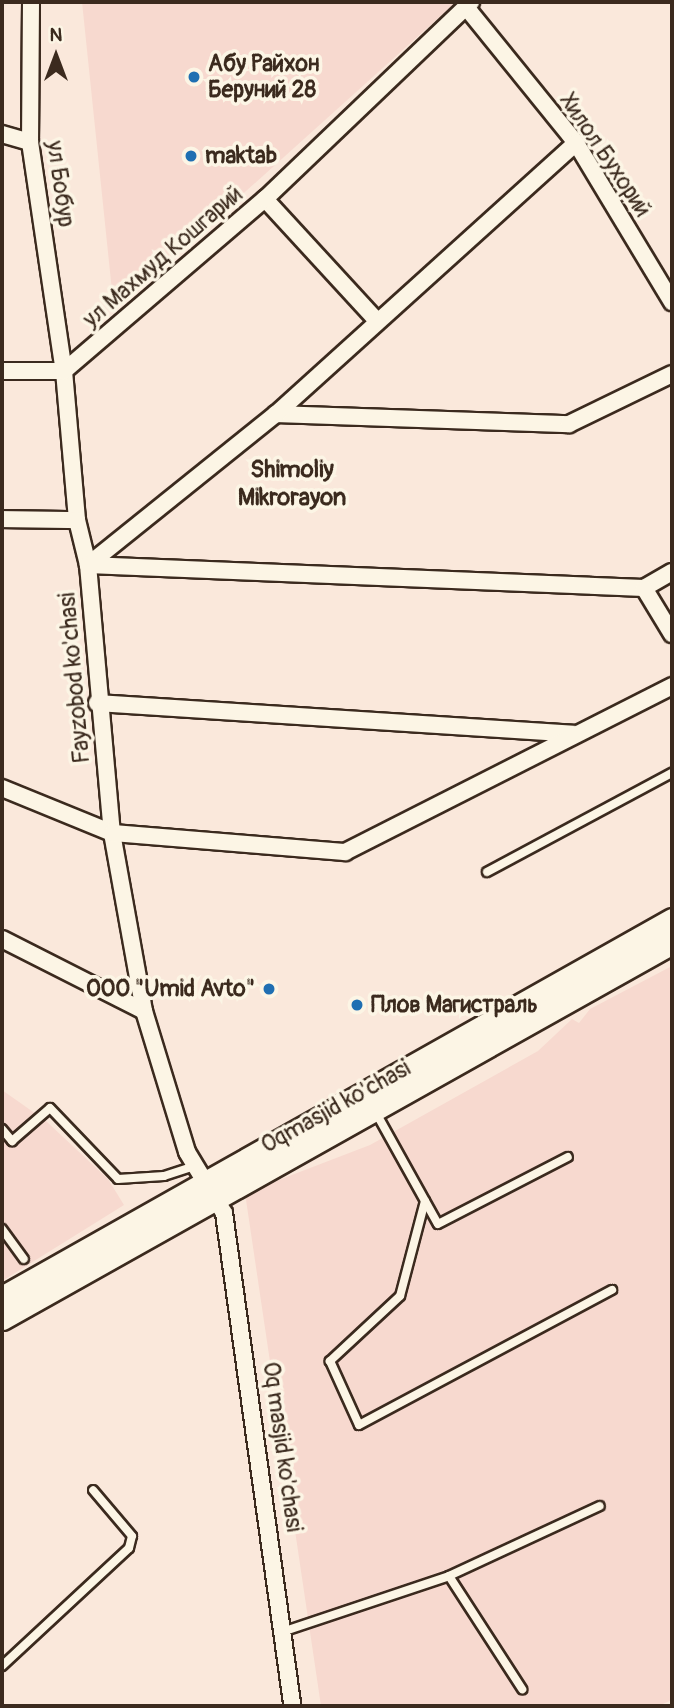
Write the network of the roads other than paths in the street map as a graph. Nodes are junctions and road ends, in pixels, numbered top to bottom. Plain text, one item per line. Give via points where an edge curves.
1 (31, 2) edge
2 (469, 4) edge
3 (2, 134) edge
4 (30, 142) junction
5 (576, 143) junction
6 (265, 199) junction
7 (672, 302) edge
8 (377, 321) junction
9 (2, 371) edge
10 (64, 371) junction
11 (672, 374) edge
12 (276, 414) junction
13 (2, 519) edge
14 (77, 520) junction
15 (88, 565) junction
16 (672, 572) edge
17 (644, 588) junction
18 (672, 634) edge
19 (672, 686) edge
20 (97, 703) junction
21 (573, 734) junction
22 (672, 773) edge
23 (2, 788) edge
24 (112, 833) junction
25 (487, 872) dead end
26 (672, 920) edge
27 (2, 939) edge
28 (672, 942) edge
29 (144, 1011) junction
30 (373, 1108) junction
31 (2, 1129) edge
32 (568, 1157) dead end
33 (208, 1180) junction
34 (425, 1201) junction
35 (2, 1229) edge
36 (24, 1259) dead end
37 (612, 1290) dead end
38 (2, 1298) edge
39 (2, 1318) edge
40 (93, 1490) dead end
41 (600, 1506) dead end
42 (449, 1576) junction
43 (285, 1631) junction
44 (2, 1666) edge
45 (522, 1689) dead end
46 (292, 1706) edge

1 - 4 street, ул Бобур
2 - 5 street, Хилол Бухорий
2 - 6 street, ул Махмуд Кошгарий
3 - 4 street
4 - 10 street, ул Бобур
5 - 7 street, Хилол Бухорий
5 - 8 street
6 - 8 street
6 - 10 street, ул Махмуд Кошгарий
8 - 12 street
9 - 10 street
10 - 14 street, Fayzobod ko'chasi
11 - 12 street via 569,424
12 - 15 street
13 - 14 street
14 - 15 street, Fayzobod ko'chasi
15 - 17 street
15 - 20 street, Fayzobod ko'chasi
16 - 17 street
17 - 18 street
19 - 21 street
20 - 21 street
20 - 24 street, Fayzobod ko'chasi
21 - 24 street via 345,852
22 - 25 lane
23 - 24 street
24 - 29 street, Fayzobod ko'chasi
26 - 33 main road, Oqmasjid ko'chasi
27 - 29 street
28 - 30 main road, Oqmasjid ko'chasi
29 - 33 street, Fayzobod ko'chasi via 187,1152
30 - 33 main road, Oqmasjid ko'chasi
30 - 34 lane
31 - 33 lane via 12,1141 50,1108 118,1178
32 - 34 lane via 438,1224
33 - 38 main road, Oqmasjid ko'chasi
33 - 39 main road, Oqmasjid ko'chasi
33 - 43 street, Oq masjid ko'chasi
34 - 37 lane via 400,1296 330,1361 359,1425
35 - 36 lane
40 - 44 lane via 132,1536 130,1548
41 - 42 lane
42 - 43 lane
42 - 45 lane
43 - 46 street, Oq masjid ko'chasi

